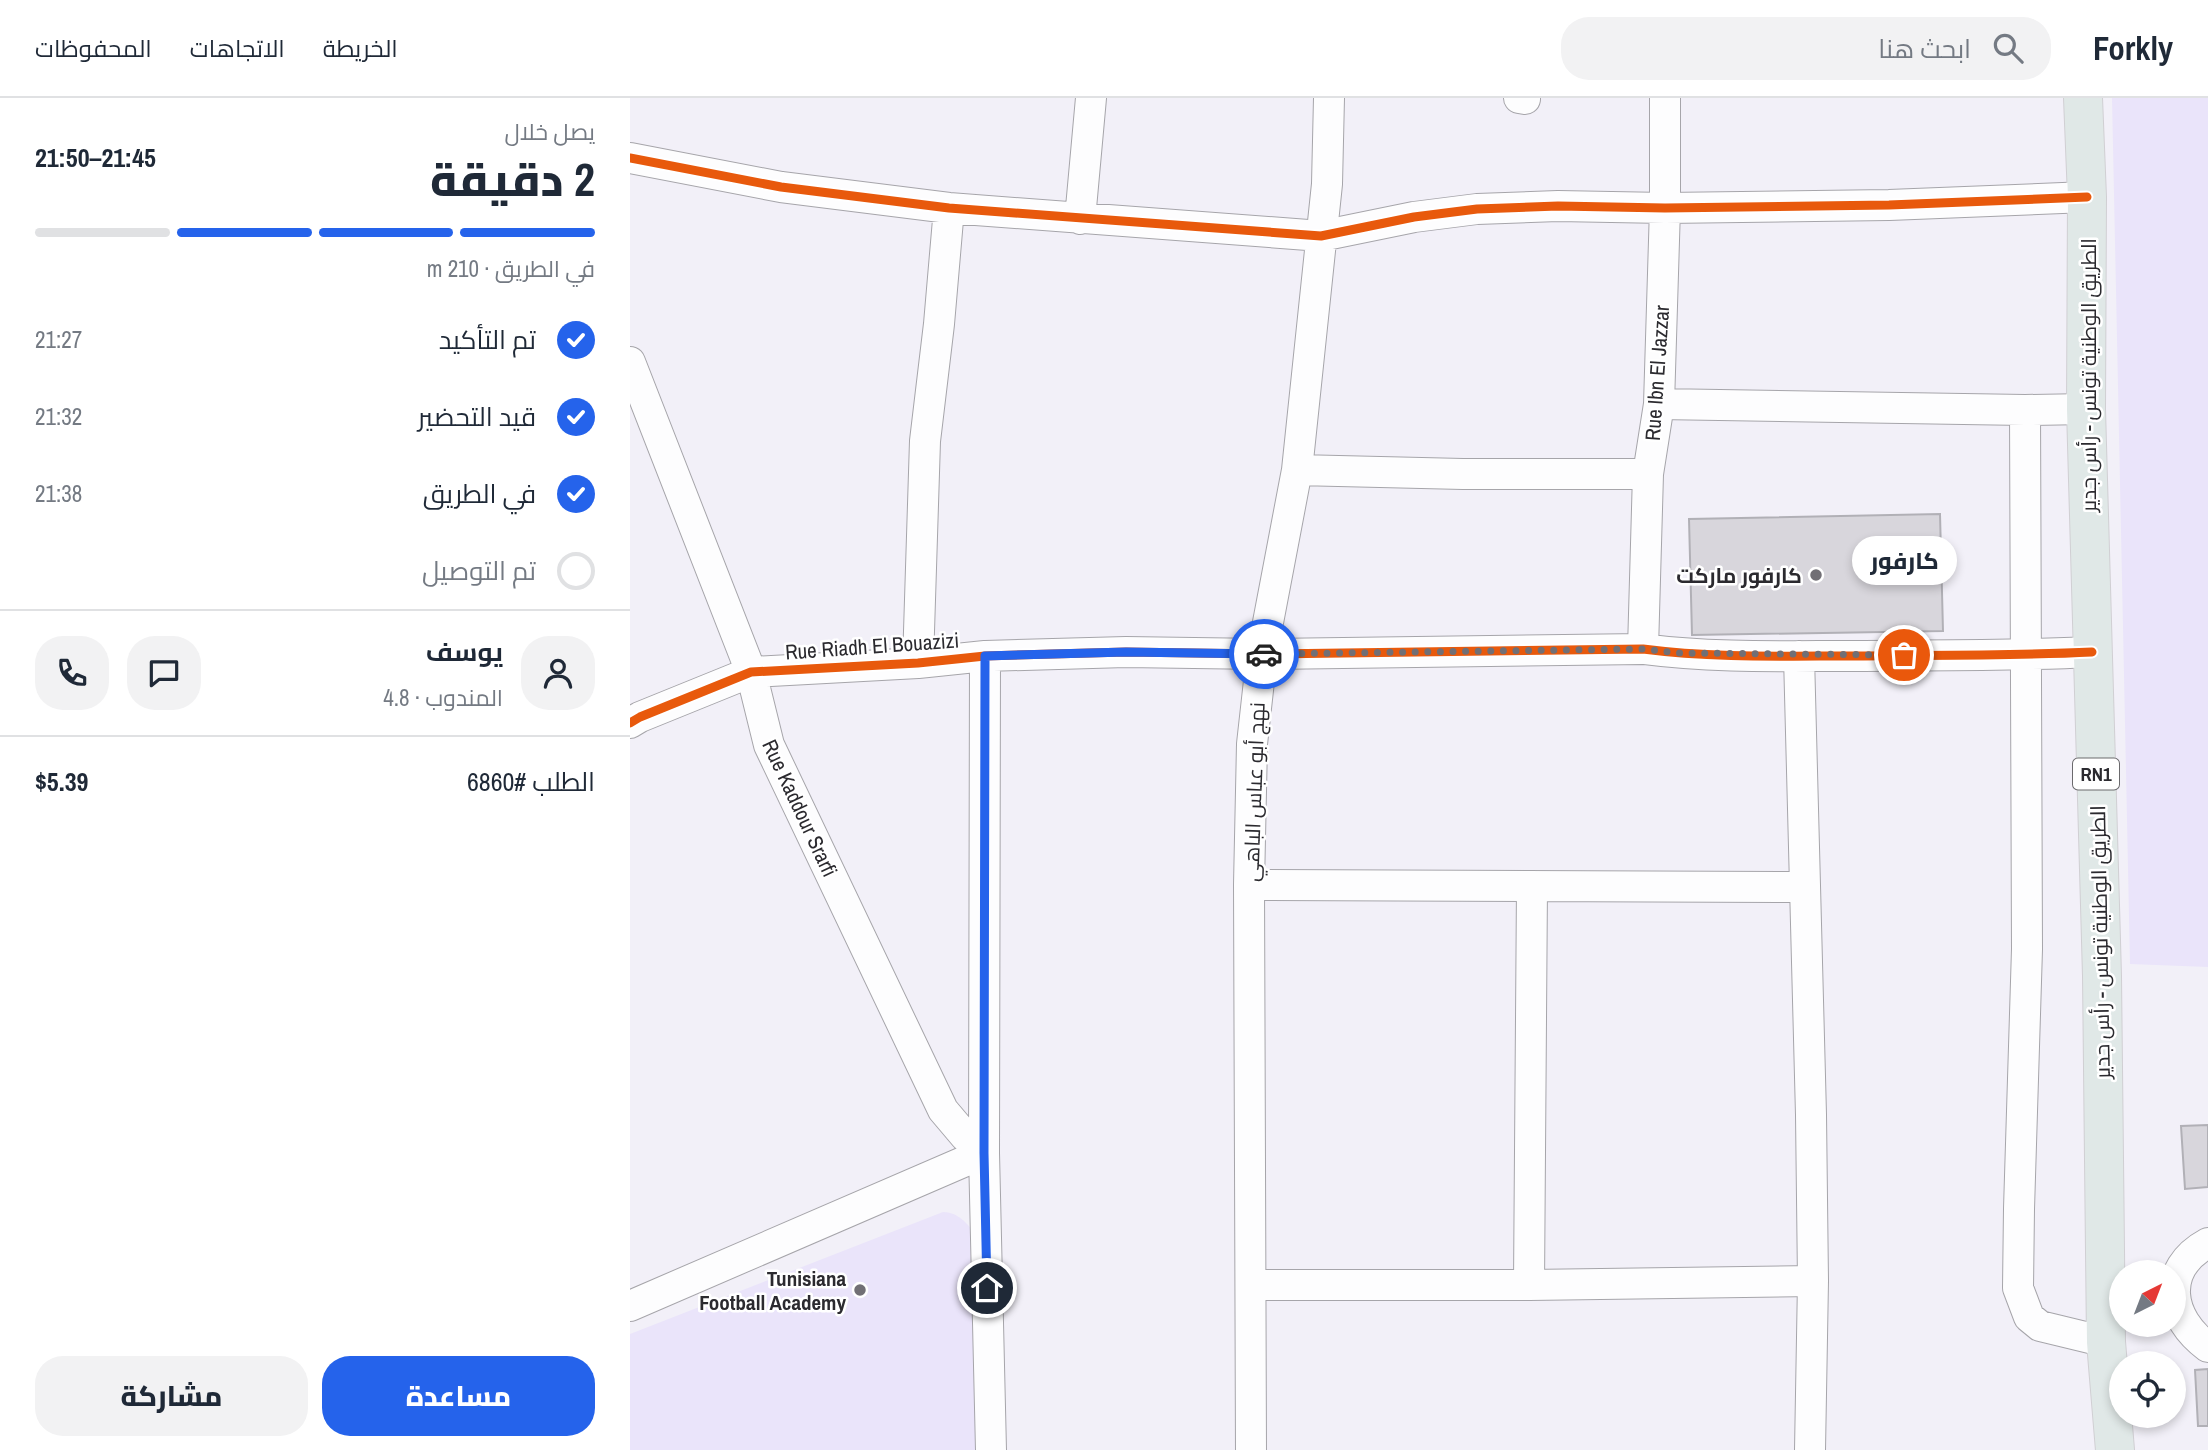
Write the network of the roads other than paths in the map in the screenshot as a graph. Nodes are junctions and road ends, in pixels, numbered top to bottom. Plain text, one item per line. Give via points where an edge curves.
1 (1091, 98) edge
2 (1329, 98) edge
3 (1665, 98) edge
4 (2083, 98) edge
5 (630, 158) edge
6 (2087, 197) junction
7 (949, 208) junction
8 (1665, 208) junction
9 (1080, 219) junction
10 (1321, 236) junction
11 (630, 362) edge
12 (1659, 404) junction
13 (2086, 409) junction
14 (2025, 410) junction
15 (1297, 470) junction
16 (1648, 474) junction
17 (1643, 649) junction
18 (2092, 652) junction
19 (1262, 654) junction
20 (2027, 655) junction
21 (985, 656) junction
22 (1799, 656) junction
23 (918, 663) junction
24 (751, 672) junction
25 (633, 715) edge
26 (1249, 885) junction
27 (1532, 886) junction
28 (1805, 887) junction
29 (984, 1153) junction
30 (2208, 1243) edge
31 (1813, 1281) junction
32 (1251, 1285) junction
33 (1529, 1285) junction
34 (630, 1306) edge
35 (2106, 1342) junction
36 (2208, 1347) edge
37 (991, 1450) edge
38 (1251, 1450) edge
39 (1810, 1450) edge
40 (2115, 1450) edge

1 - 9 street
2 - 10 street, نهج أبو عباس الباهي
3 - 8 street, Rue Ibn El Jazzar
4 - 6 main road, الطريق الوطنية تونس - رأس جدير / RN1
5 - 7 street via 781,187
6 - 8 street
6 - 13 main road, الطريق الوطنية تونس - رأس جدير / RN1
7 - 9 street
7 - 23 street via 925,441
8 - 10 street via 1558,205 1477,209
8 - 12 street, Rue Ibn El Jazzar
9 - 10 street
10 - 15 street, نهج أبو عباس الباهي
11 - 24 street, Rue Kaddour Srarfi
12 - 14 street
12 - 16 street, Rue Ibn El Jazzar
13 - 14 street
13 - 18 main road, الطريق الوطنية تونس - رأس جدير / RN1
14 - 20 street
15 - 16 street
15 - 19 street, نهج أبو عباس الباهي
16 - 17 street, Rue Ibn El Jazzar
17 - 19 street, Rue Riadh El Bouazizi
17 - 22 street, Rue Riadh El Bouazizi
18 - 20 street, Rue Riadh El Bouazizi
18 - 35 main road, الطريق الوطنية تونس - رأس جدير / RN1
19 - 21 street, Rue Riadh El Bouazizi
19 - 26 street, نهج أبو عباس الباهي via 1252,744
20 - 22 street, Rue Riadh El Bouazizi
20 - 35 street via 2027,949 2018,1288 2029,1317 2040,1326
21 - 23 street, Rue Riadh El Bouazizi
21 - 29 street
22 - 28 street
23 - 24 street, Rue Riadh El Bouazizi
24 - 25 street, Rue Riadh El Bouazizi
24 - 29 street, Rue Kaddour Srarfi via 769,745 943,1110
26 - 27 street
26 - 32 street, نهج أبو عباس الباهي
27 - 28 street
27 - 33 street
28 - 31 street
29 - 34 street
29 - 37 street
30 - 36 street via 2179,1269 2174,1296 2188,1329
31 - 33 street
31 - 39 street
32 - 33 street
32 - 38 street, نهج أبو عباس الباهي
35 - 40 main road, الطريق الوطنية تونس - رأس جدير / RN1

